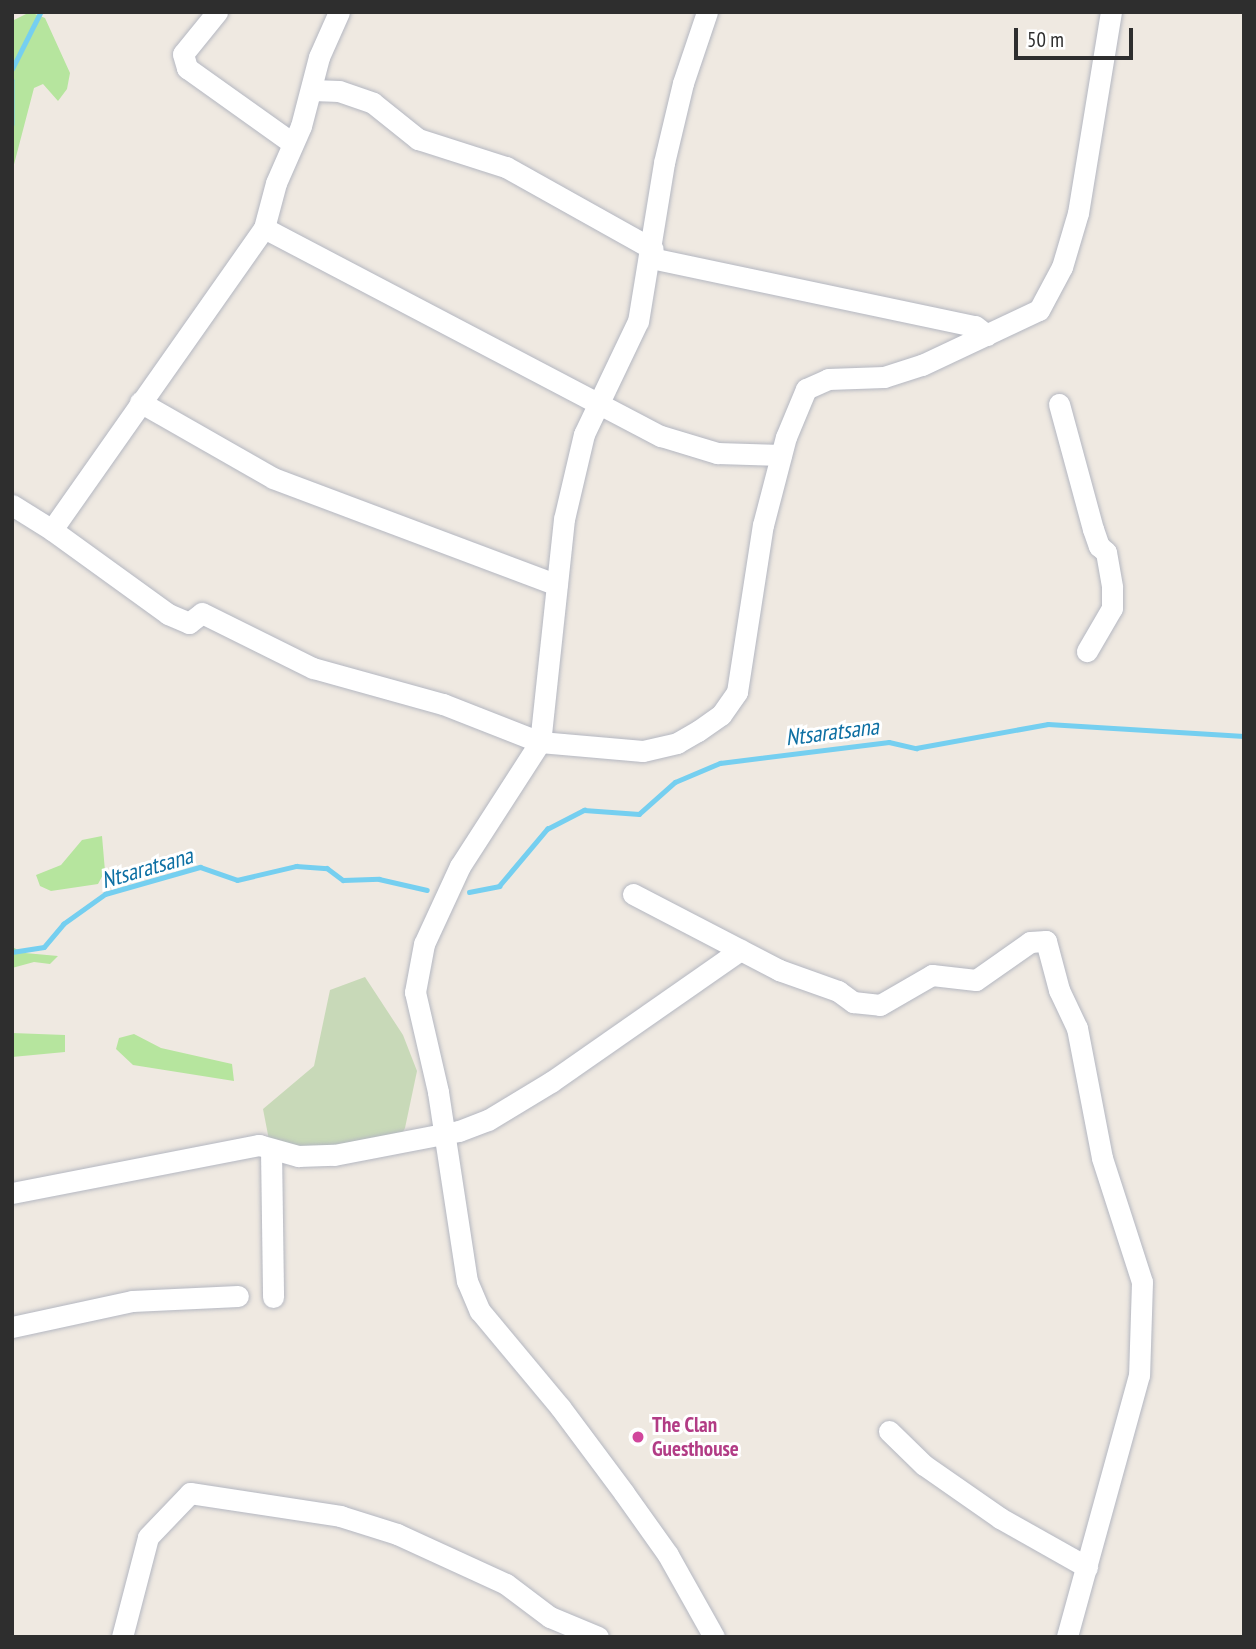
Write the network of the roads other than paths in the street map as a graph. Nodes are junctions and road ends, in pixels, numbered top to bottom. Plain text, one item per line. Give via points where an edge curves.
1 (217, 12) edge
2 (339, 12) edge
3 (707, 12) edge
4 (1111, 12) edge
5 (312, 90) junction
6 (292, 143) junction
7 (264, 228) junction
8 (652, 253) junction
9 (987, 335) junction
10 (140, 402) junction
11 (1059, 404) dead end
12 (595, 405) junction
13 (782, 455) junction
14 (12, 505) edge
15 (52, 530) junction
16 (557, 585) junction
17 (1087, 651) dead end
18 (540, 742) junction
19 (633, 894) dead end
20 (740, 950) junction
21 (442, 1135) junction
22 (271, 1149) junction
23 (12, 1193) edge
24 (238, 1296) dead end
25 (273, 1297) dead end
26 (12, 1327) edge
27 (889, 1431) dead end
28 (1087, 1567) junction
29 (122, 1637) edge
30 (598, 1637) edge
31 (714, 1637) edge
32 (1067, 1637) edge

1 - 6 street via 183,54 187,68
2 - 5 street via 319,57
3 - 8 street via 683,83
4 - 9 street via 1094,135 1062,267 1039,310
5 - 6 street
5 - 8 street via 339,91 373,103 418,139 506,167
6 - 7 street
7 - 10 street
7 - 12 street via 507,353
8 - 9 street via 975,326
8 - 12 street via 638,321
9 - 13 street via 884,377 814,382 795,412
10 - 15 street
10 - 16 street via 273,478
11 - 17 street via 1093,529 1106,552 1112,587 1112,608
12 - 13 street via 661,436 717,453
12 - 16 street via 564,519
13 - 18 street via 763,525 737,692 721,715 658,750
14 - 15 street
15 - 18 street via 168,614 189,623 202,613 313,668 443,704
16 - 18 street
18 - 21 street via 460,866 424,944 415,992 438,1092
19 - 20 street
20 - 21 street via 631,1030 508,1109
20 - 28 street via 853,1002 880,1005 932,975 976,980 1030,942 1046,942 1059,990 1077,1028 1096,1135 1142,1282 1139,1375
21 - 22 street via 334,1155 298,1156
21 - 31 street via 467,1281 480,1311 560,1406 624,1493 668,1555
22 - 23 street via 259,1145
22 - 25 street
24 - 26 street via 132,1301
27 - 28 street via 923,1465 1000,1518
28 - 32 street
29 - 30 street via 148,1537 190,1493 340,1516 397,1534 506,1584 550,1617

